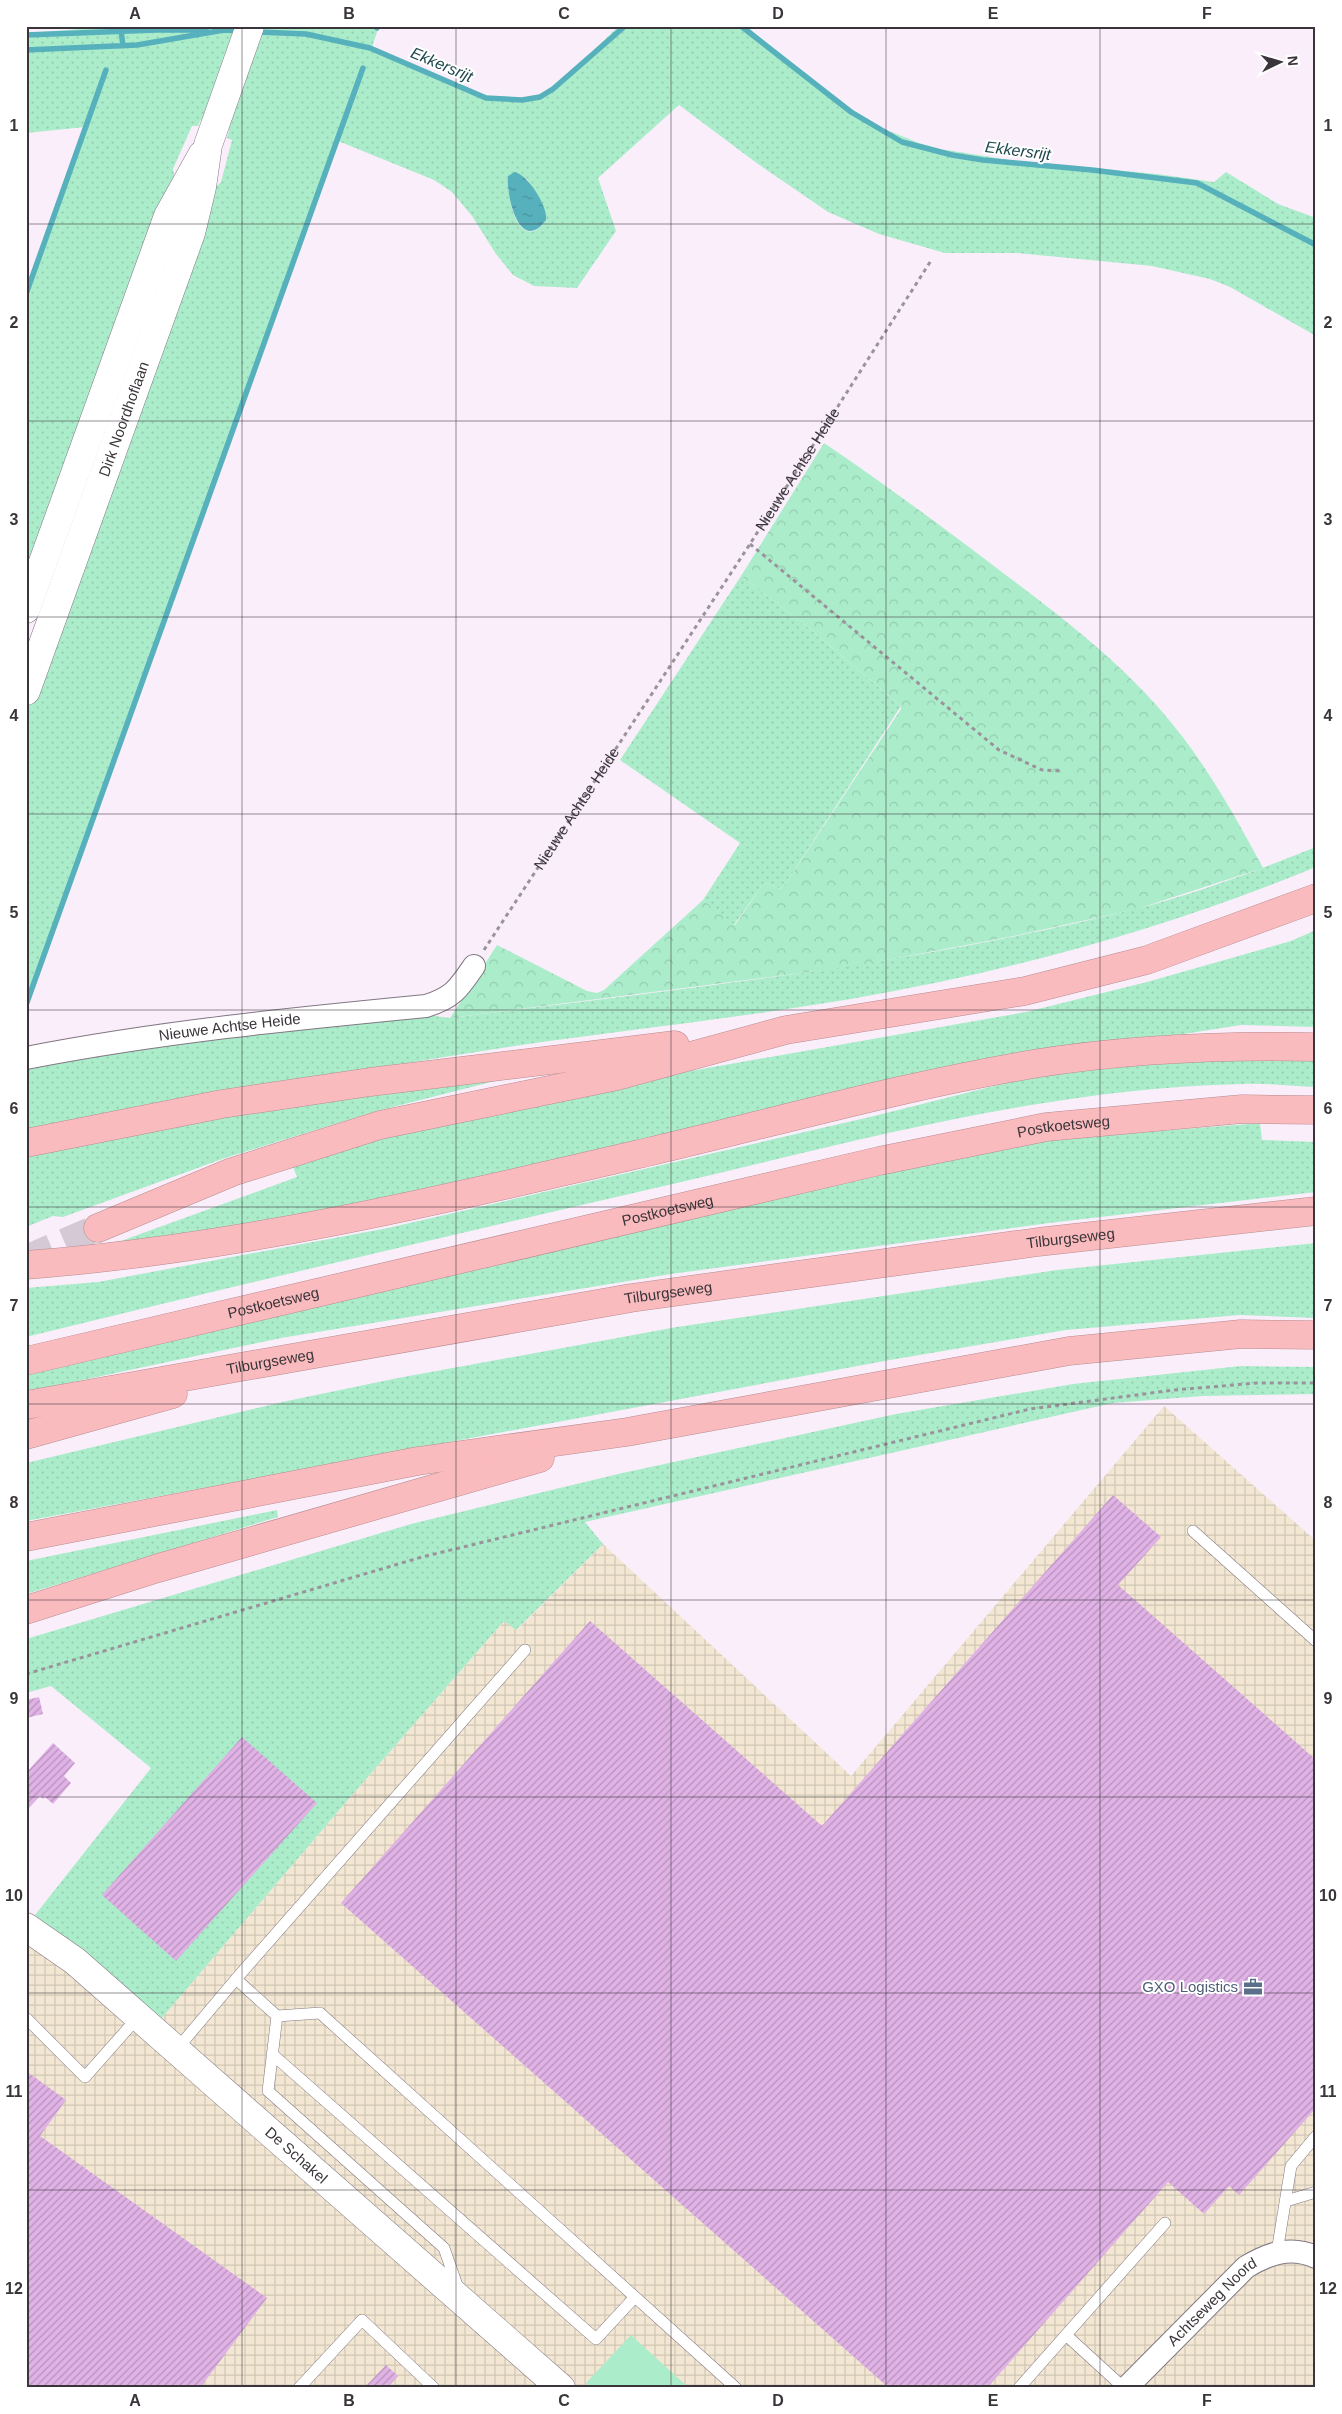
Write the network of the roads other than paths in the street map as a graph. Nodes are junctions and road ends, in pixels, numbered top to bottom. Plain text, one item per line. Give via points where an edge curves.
1 (250, 26) edge
2 (208, 145) junction
3 (26, 609) edge
4 (26, 691) edge
5 (1316, 898) edge
6 (474, 966) road end
7 (786, 1030) junction
8 (1316, 1047) edge
9 (26, 1058) edge
10 (1316, 1110) edge
11 (26, 1143) edge
12 (1316, 1211) edge
13 (98, 1228) tunnel mouth
14 (26, 1265) edge
15 (1316, 1335) edge
16 (319, 1353) junction
17 (26, 1360) edge
18 (26, 1405) edge
19 (627, 1432) junction
20 (26, 1435) edge
21 (1193, 1531) dead end
22 (26, 1537) edge
23 (26, 1610) edge
24 (1316, 1641) edge
25 (525, 1650) dead end
26 (26, 1927) edge
27 (236, 1979) junction
28 (138, 2016) junction
29 (276, 2016) junction
30 (26, 2018) edge
31 (177, 2049) junction
32 (272, 2054) junction
33 (1316, 2136) edge
34 (1316, 2192) edge
35 (1286, 2201) junction
36 (1166, 2223) dead end
37 (1277, 2252) junction
38 (1316, 2257) edge
39 (635, 2297) junction
40 (461, 2299) junction
41 (1066, 2335) junction
42 (299, 2388) edge
43 (434, 2388) edge
44 (561, 2388) edge
45 (736, 2388) edge
46 (1019, 2388) edge
47 (1125, 2388) edge

1 - 2 street, Dirk Noordhoflaan
2 - 3 street, Dirk Noordhoflaan via 168,216
2 - 4 street, Dirk Noordhoflaan via 191,233
5 - 7 highway via 1147,960 1025,992
6 - 9 street, Nieuwe Achtse Heide via 458,990 444,1000 426,1006 224,1026
7 - 11 highway via 370,1082 222,1104
7 - 13 highway via 617,1076 380,1125 232,1172
8 - 14 highway via 1238,1045 1122,1053 1033,1064 867,1099 638,1155 377,1213 259,1236
10 - 17 highway, Postkoetsweg via 1242,1109 1046,1127 879,1161
12 - 16 highway, Tilburgseweg via 1038,1242 631,1298
15 - 19 highway via 1241,1334 1068,1351
16 - 18 highway, Tilburgseweg
16 - 20 highway
19 - 22 highway via 418,1461
19 - 23 highway via 155,1569
21 - 24 lane
25 - 27 lane
26 - 28 street, De Schakel via 75,1961
27 - 29 lane
27 - 31 lane
28 - 30 lane via 85,2076
28 - 31 street, De Schakel
29 - 32 lane
29 - 39 lane via 320,2013
31 - 40 street, De Schakel
32 - 39 lane via 596,2339
32 - 40 lane via 268,2091 444,2248
33 - 35 lane via 1291,2166
34 - 35 lane
35 - 37 lane
36 - 41 lane
37 - 38 street, Achtseweg Noord via 1303,2251
37 - 47 street, Achtseweg Noord via 1246,2267
39 - 45 lane
40 - 44 street, De Schakel
41 - 46 lane
41 - 47 lane
42 - 43 lane via 362,2320

